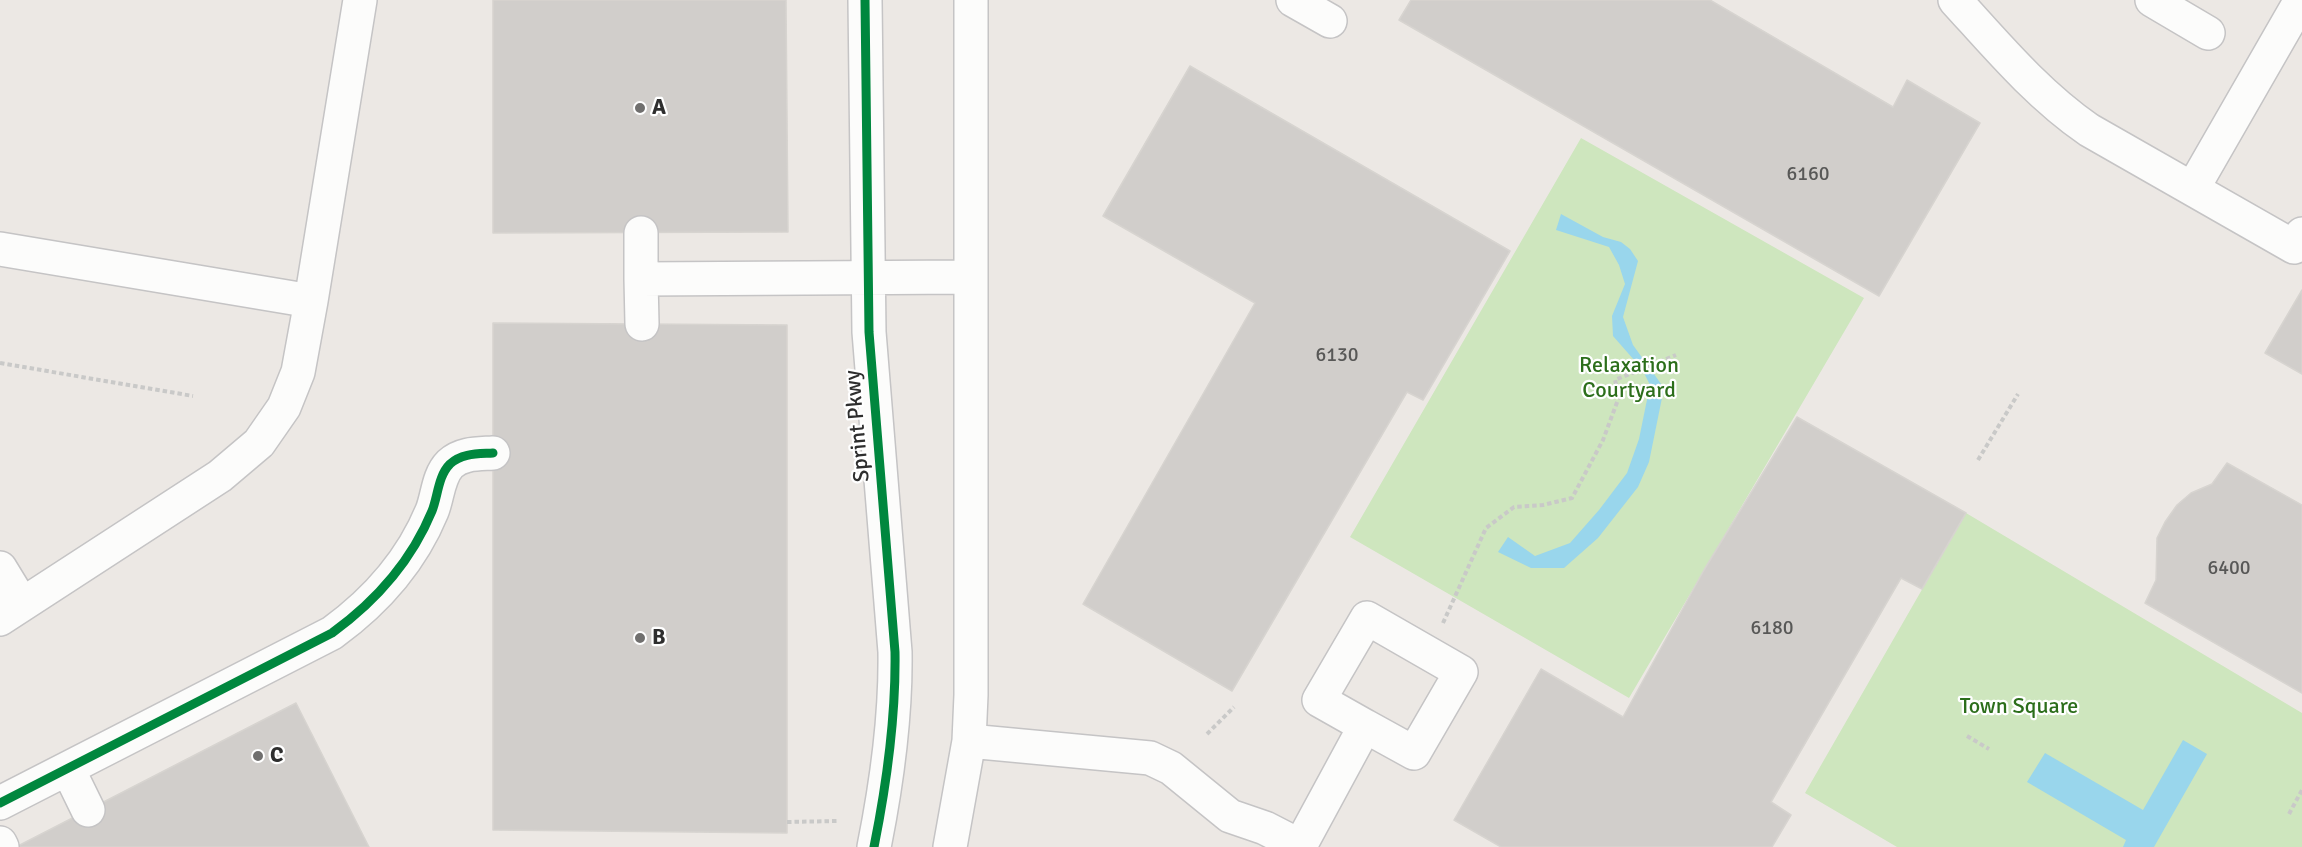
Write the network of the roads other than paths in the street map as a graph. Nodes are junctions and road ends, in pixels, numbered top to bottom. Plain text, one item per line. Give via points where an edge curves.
1 (360, 0) edge
2 (865, 0) edge
3 (971, 0) edge
4 (1293, 0) edge
5 (1955, 0) edge
6 (2152, 0) edge
7 (2301, 0) edge
8 (1330, 21) dead end
9 (2208, 33) dead end
10 (2193, 188) junction
11 (641, 233) dead end
12 (2302, 234) edge
13 (0, 249) edge
14 (867, 277) junction
15 (970, 277) junction
16 (641, 279) junction
17 (311, 301) junction
18 (642, 324) dead end
19 (494, 453) dead end
20 (0, 568) edge
21 (11, 611) edge
22 (1365, 726) junction
23 (969, 741) junction
24 (68, 769) junction
25 (0, 803) edge
26 (88, 810) dead end
27 (0, 843) edge
28 (2, 847) edge
29 (874, 847) edge
30 (950, 847) edge
31 (1300, 847) edge

1 - 17 street
2 - 14 street, Sprint Pkwy
3 - 15 street
4 - 8 street
5 - 10 street via 2060,110
6 - 9 street
7 - 10 street
10 - 12 street via 2294,247
11 - 16 street
13 - 17 street
14 - 15 street
14 - 16 street
14 - 29 street, Sprint Pkwy via 895,692 890,761
15 - 23 street
16 - 18 street
17 - 21 street via 298,372 284,407 259,443 220,476
19 - 24 street via 460,457 449,465 412,551 387,586 354,617 332,633
20 - 21 street
22 - 22 street via 1414,753 1461,672 1367,618 1319,700
22 - 31 street
23 - 30 street
23 - 31 street via 1150,758 1171,768 1230,816 1265,828
24 - 25 street
24 - 26 street
27 - 28 street

